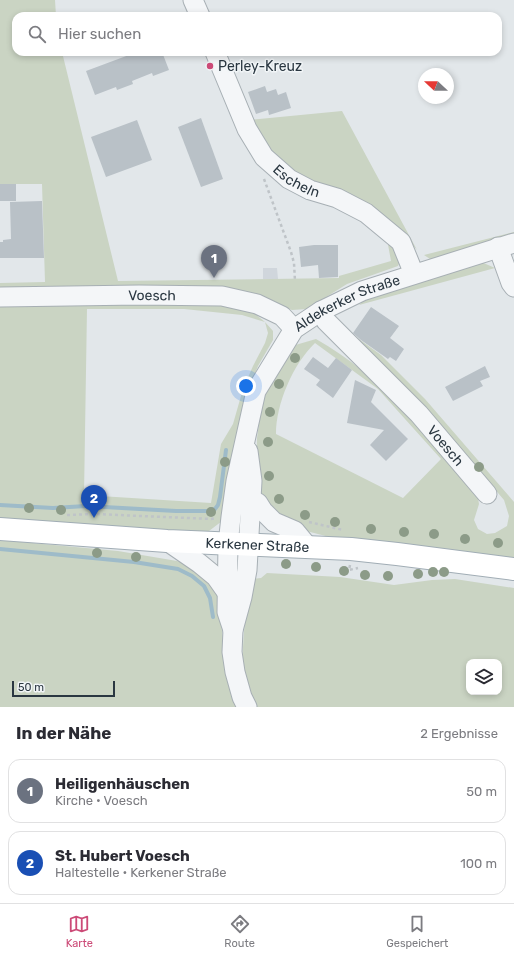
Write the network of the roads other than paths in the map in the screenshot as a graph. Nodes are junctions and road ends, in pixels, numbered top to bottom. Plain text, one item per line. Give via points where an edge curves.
1 (193, 0) edge
2 (198, 12) edge
3 (217, 56) edge
4 (506, 245) edge
5 (414, 274) junction
6 (514, 287) edge
7 (0, 297) edge
8 (321, 311) junction
9 (294, 329) junction
10 (246, 436) junction
11 (487, 494) dead end
12 (251, 499) junction
13 (0, 529) edge
14 (167, 541) junction
15 (238, 544) junction
16 (309, 548) junction
17 (514, 569) edge
18 (228, 594) junction
19 (233, 630) junction
20 (247, 707) edge

1 - 2 street
3 - 5 street, Escheln via 247,129 264,157 289,179 310,190 337,198 366,214 401,242
4 - 5 street, Aldekerker Straße
4 - 6 street via 511,283
5 - 8 street, Aldekerker Straße via 362,291
7 - 9 street, Voesch via 222,296 257,304 282,316
8 - 9 street, Aldekerker Straße
8 - 11 street, Voesch via 326,321 419,414
9 - 10 street, Aldekerker Straße via 256,391
10 - 12 street via 252,481
10 - 15 street, Aldekerker Straße via 230,517
12 - 15 street
12 - 16 street via 258,503 274,522 295,531
13 - 14 main road, Kerkener Straße
14 - 15 main road, Kerkener Straße
14 - 18 street via 216,577
15 - 16 main road, Kerkener Straße
15 - 18 street
15 - 19 street via 247,570
16 - 17 main road, Kerkener Straße via 351,549
18 - 19 street via 227,612
19 - 20 street via 232,652 235,672

